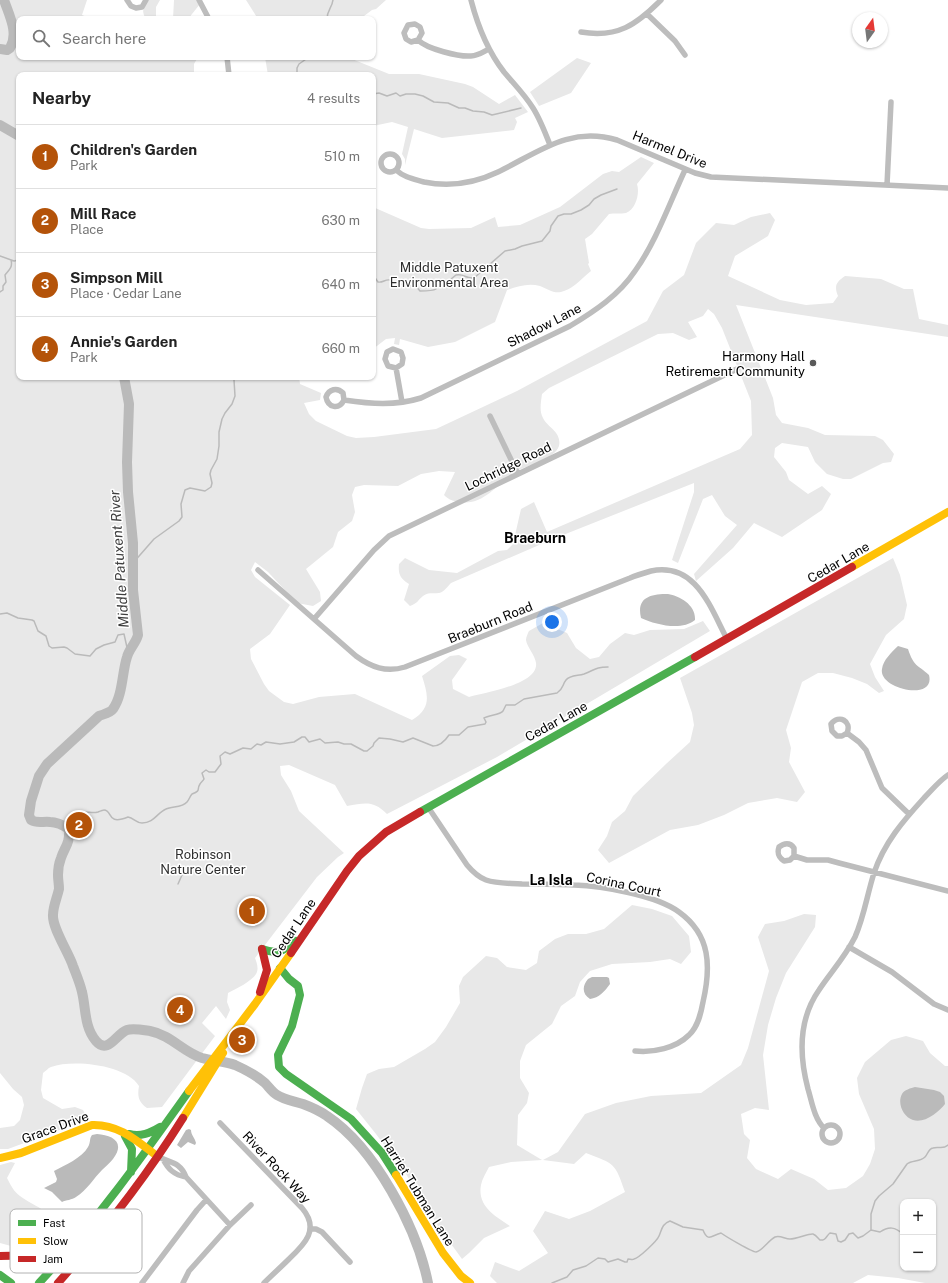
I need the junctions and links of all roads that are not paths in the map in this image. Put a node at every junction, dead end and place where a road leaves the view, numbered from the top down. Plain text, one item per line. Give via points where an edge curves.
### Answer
1 (127, 0) edge
2 (146, 0) edge
3 (199, 0) edge
4 (471, 0) edge
5 (661, 0) edge
6 (647, 14) junction
7 (207, 16) edge
8 (581, 32) dead end
9 (418, 40) dead end
10 (488, 49) junction
11 (685, 54) dead end
12 (226, 60) edge
13 (228, 72) edge
14 (891, 102) dead end
15 (550, 145) junction
16 (396, 170) dead end
17 (685, 170) junction
18 (887, 185) junction
19 (948, 188) edge
20 (396, 368) dead end
21 (737, 369) dead end
22 (344, 400) dead end
23 (402, 402) junction
24 (490, 416) dead end
25 (518, 474) junction
26 (948, 512) edge
27 (258, 570) dead end
28 (314, 619) junction
29 (727, 639) junction
30 (847, 732) dead end
31 (948, 775) edge
32 (428, 807) junction
33 (909, 814) junction
34 (794, 856) dead end
35 (875, 872) junction
36 (948, 891) edge
37 (301, 937) junction
38 (849, 948) junction
39 (280, 968) junction
40 (257, 1001) junction
41 (948, 1010) edge
42 (241, 1023) junction
43 (635, 1051) dead end
44 (220, 1123) dead end
45 (165, 1124) junction
46 (824, 1128) dead end
47 (122, 1132) junction
48 (155, 1154) junction
49 (0, 1158) edge
50 (131, 1173) junction
51 (206, 1200) junction
52 (252, 1205) dead end
53 (103, 1209) edge
54 (114, 1209) edge
55 (118, 1209) edge
56 (230, 1225) junction
57 (310, 1229) junction
58 (350, 1262) dead end
59 (47, 1273) edge
60 (60, 1273) edge
61 (67, 1273) edge
62 (0, 1275) edge
63 (11, 1283) edge
64 (38, 1283) edge
65 (51, 1283) edge
66 (58, 1283) edge
67 (142, 1283) edge
68 (183, 1283) edge
69 (264, 1283) edge
70 (470, 1283) edge

1 - 2 street via 136,8 142,7
3 - 7 street
4 - 10 street
5 - 6 street
6 - 8 street via 630,26 612,33
6 - 11 street
9 - 10 street via 429,47 465,56 478,55
10 - 15 street via 532,106
12 - 13 street
14 - 18 street
15 - 16 street, Harmel Drive via 498,172 463,183 429,183 409,178
15 - 17 street, Harmel Drive via 580,136 605,137
17 - 18 street, Harmel Drive via 718,177
17 - 23 street, Shadow Lane via 644,258 625,284 603,304 570,326 430,394
18 - 19 street, Harmel Drive
20 - 23 street
21 - 25 street, Lochridge Road
22 - 23 street, Shadow Lane via 379,404
24 - 25 street
25 - 28 street, Lochridge Road via 389,536
26 - 29 main road, Cedar Lane
27 - 28 street, Braeburn Road
28 - 29 street, Braeburn Road via 368,664 386,670 399,669 630,578 651,571 664,570 682,574 698,587
29 - 32 main road, Cedar Lane
30 - 33 street via 866,750 882,788
31 - 33 street
32 - 37 main road, Cedar Lane via 388,831 367,848 347,871
32 - 43 street, Corina Court via 467,865 486,880 588,886 632,894 670,906 692,924 707,956 708,971 708,981 696,1026 684,1040 649,1052
33 - 35 street via 888,843
34 - 35 street via 807,860 828,860
35 - 36 street
35 - 38 street via 862,917
37 - 39 main road, Cedar Lane
37 - 40 main road via 277,953 262,949 267,970
38 - 41 street via 892,972 934,1004
38 - 46 street via 812,1000 803,1030 803,1069 816,1118
39 - 40 main road, Cedar Lane
39 - 70 main road, Harriet Tubman Lane via 298,986 300,995 292,1026 278,1055 279,1067 351,1119 372,1140 443,1253 461,1276
40 - 42 main road, Cedar Lane
42 - 45 main road, Cedar Lane
42 - 48 main road, Cedar Lane via 209,1076
44 - 57 street, River Rock Way via 302,1208
45 - 47 main road via 144,1136
45 - 48 main road, Cedar Lane
47 - 48 main road, Grace Drive
47 - 49 main road, Grace Drive via 107,1125 92,1125 21,1153
47 - 50 main road via 132,1149
48 - 50 main road, Cedar Lane
48 - 51 street via 167,1168 178,1176 186,1177
48 - 54 main road
48 - 55 main road, Cedar Lane
50 - 53 main road, Cedar Lane
51 - 56 street
51 - 67 street
52 - 56 street
56 - 68 street via 189,1271
57 - 58 street via 322,1232
57 - 69 street via 301,1248
59 - 64 main road, Cedar Lane
60 - 65 main road
61 - 66 main road, Cedar Lane
62 - 63 main road

